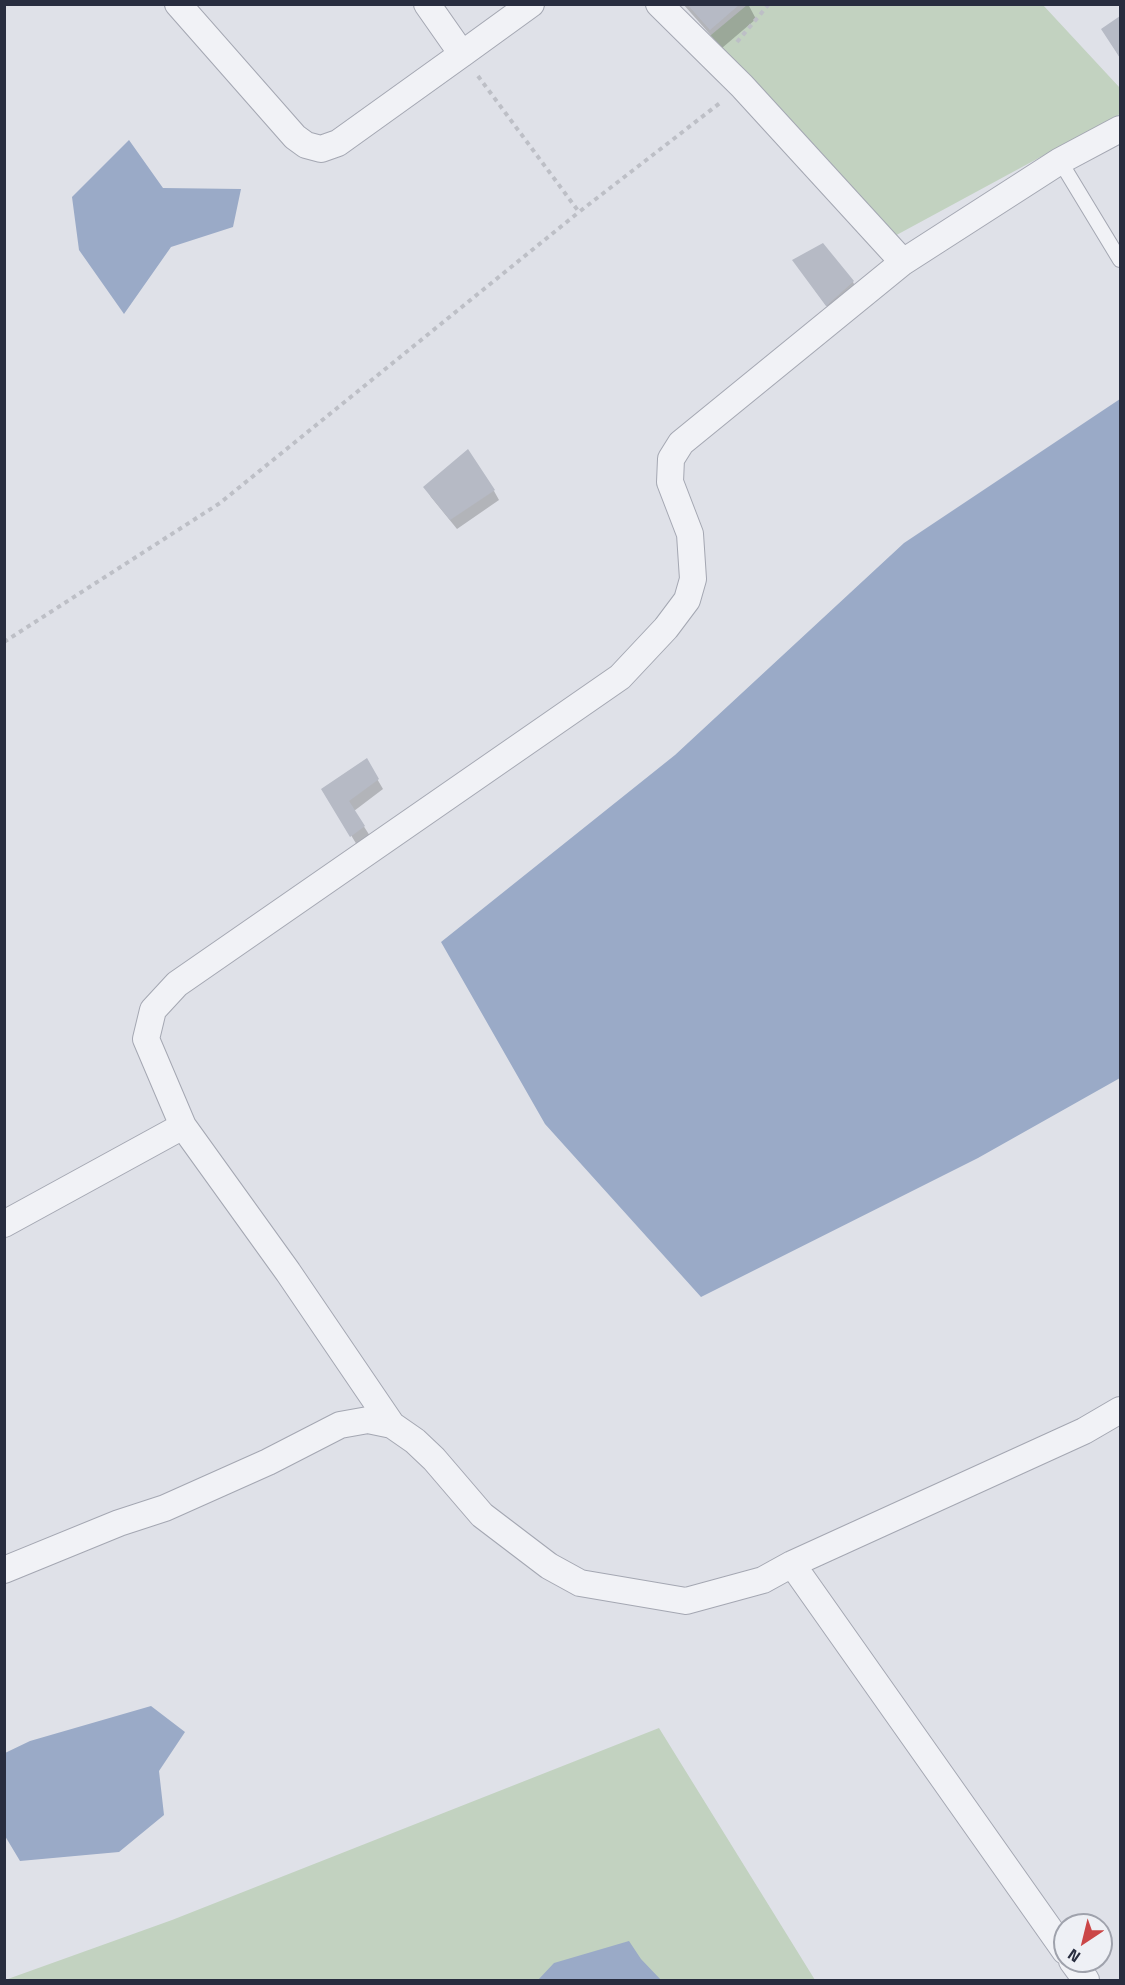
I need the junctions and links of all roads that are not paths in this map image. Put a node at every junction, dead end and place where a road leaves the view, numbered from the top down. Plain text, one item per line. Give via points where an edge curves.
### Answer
1 (178, 4) edge
2 (427, 4) edge
3 (531, 4) edge
4 (659, 4) edge
5 (462, 54) junction
6 (1120, 129) edge
7 (1060, 161) junction
8 (1120, 260) edge
9 (903, 262) junction
10 (183, 1126) junction
11 (4, 1224) edge
12 (1120, 1410) edge
13 (392, 1425) junction
14 (792, 1564) junction
15 (4, 1570) edge
16 (1053, 1934) edge

1 - 5 street via 295,137 321,149 338,143
2 - 5 street
3 - 5 street
4 - 9 street via 742,86
6 - 7 street
7 - 8 lane
7 - 9 street
9 - 10 street via 681,443 671,459 670,482 690,534 693,579 687,600 666,628 620,676 177,984 153,1010 146,1039
10 - 11 street
10 - 13 street
12 - 14 street via 1084,1431
13 - 14 street via 434,1459 482,1515 549,1566 580,1583 686,1601 763,1580
13 - 15 street via 368,1420 340,1425 165,1508
14 - 16 street

